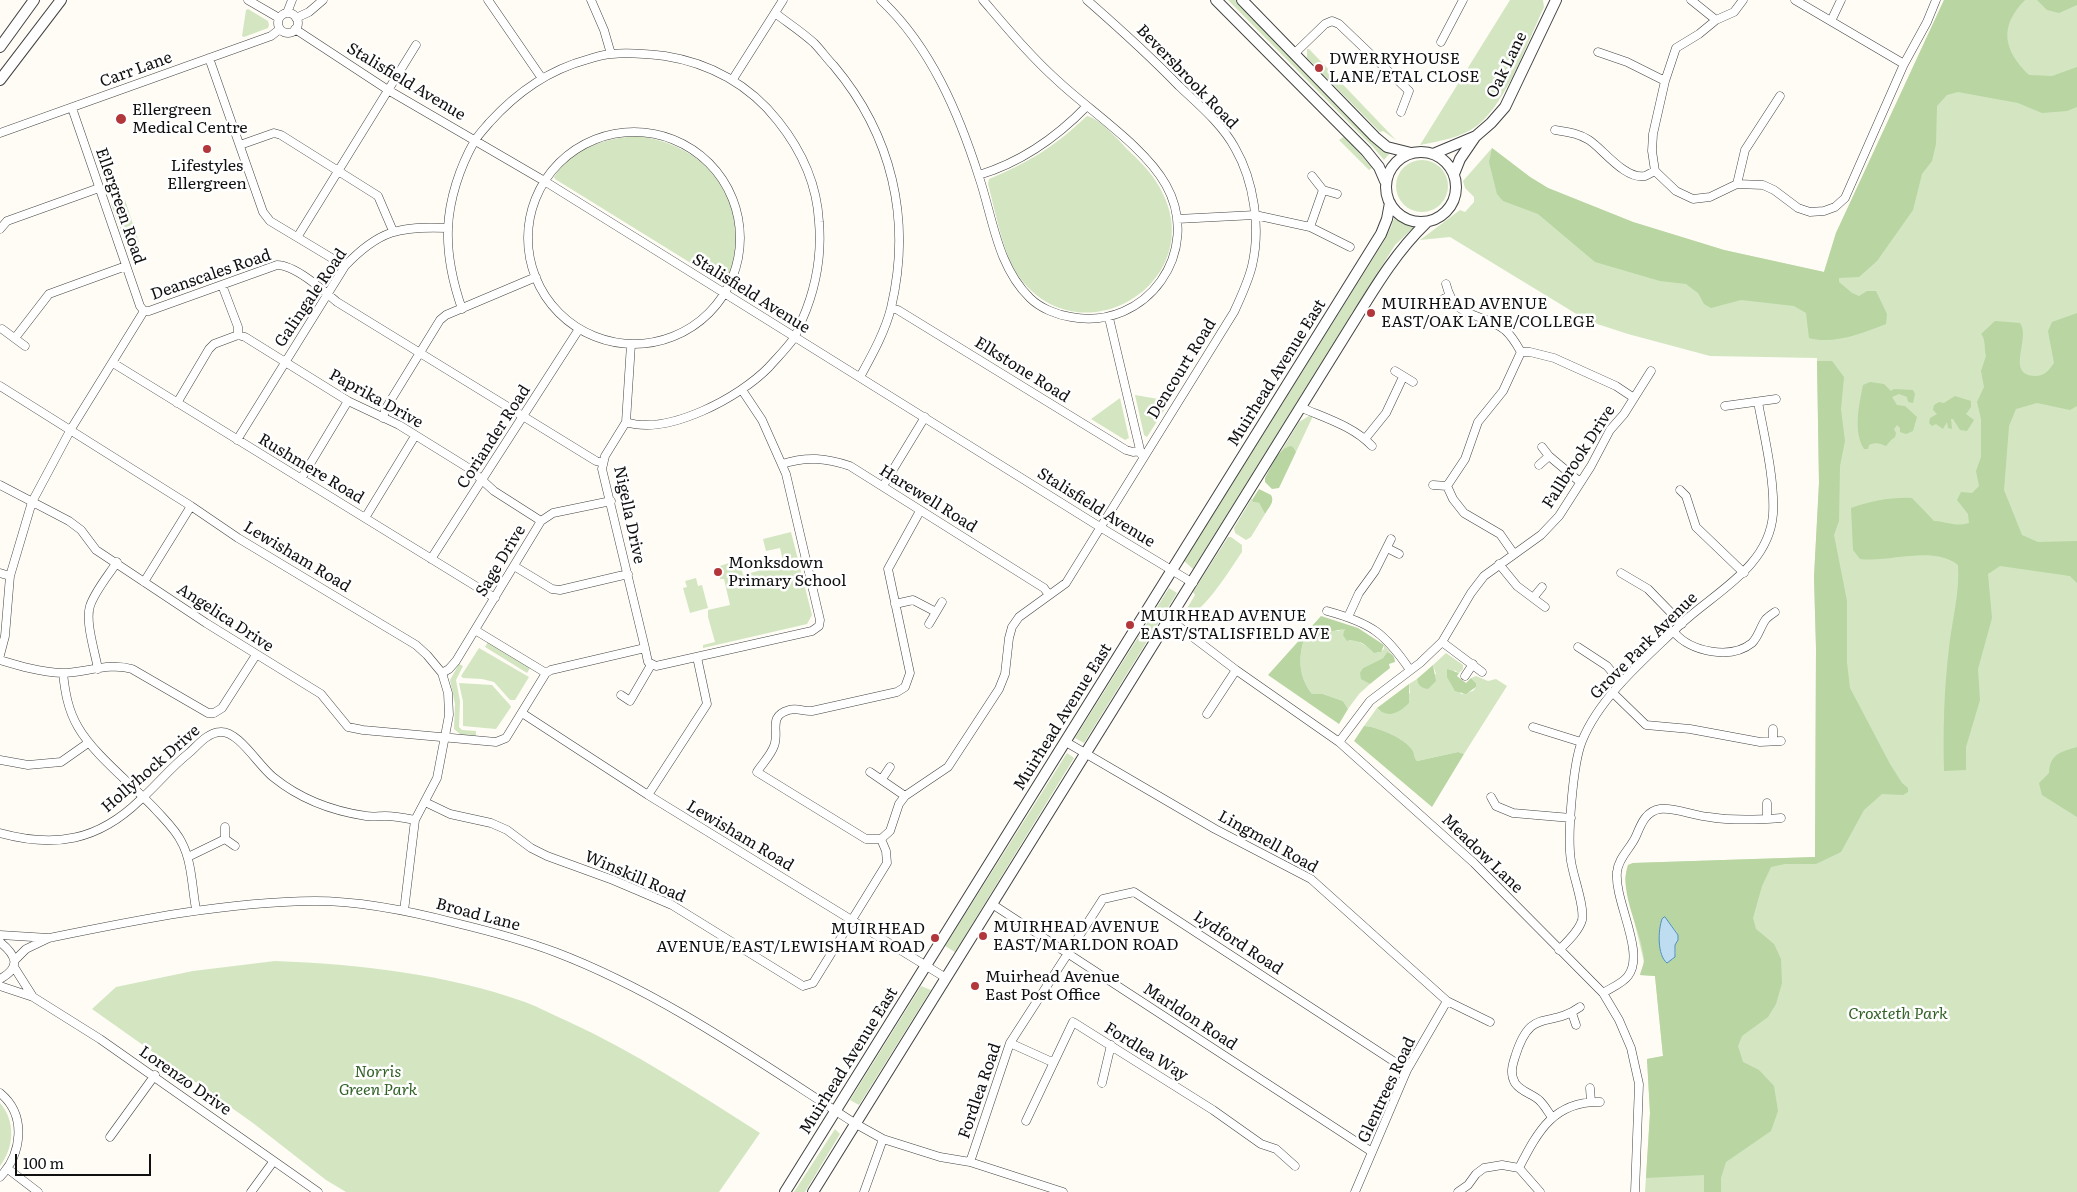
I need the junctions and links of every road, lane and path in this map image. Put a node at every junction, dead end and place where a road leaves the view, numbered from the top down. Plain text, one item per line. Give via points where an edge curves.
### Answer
1 (34, 0) edge
2 (61, 0) edge
3 (248, 0) edge
4 (292, 0) edge
5 (323, 0) edge
6 (488, 0) edge
7 (591, 0) edge
8 (783, 0) edge
9 (882, 0) edge
10 (983, 0) edge
11 (1087, 0) edge
12 (1216, 0) edge
13 (1242, 0) edge
14 (1463, 0) edge
15 (1556, 0) edge
16 (1691, 0) edge
17 (1743, 0) edge
18 (1795, 0) edge
19 (1841, 0) edge
20 (1936, 0) edge
21 (287, 13) junction
22 (775, 13) junction
23 (279, 18) junction
24 (296, 18) junction
25 (1716, 20) junction
26 (1830, 21) junction
27 (280, 29) junction
28 (295, 29) junction
29 (1440, 42) dead end
30 (416, 45) dead end
31 (0, 47) edge
32 (1598, 52) dead end
33 (1295, 53) junction
34 (611, 54) junction
35 (209, 58) junction
36 (1904, 64) junction
37 (541, 77) junction
38 (733, 79) junction
39 (0, 80) edge
40 (1665, 81) junction
41 (388, 90) junction
42 (1780, 96) dead end
43 (1087, 106) junction
44 (72, 108) junction
45 (1402, 112) dead end
46 (1555, 130) dead end
47 (0, 133) edge
48 (1476, 136) junction
49 (475, 140) junction
50 (240, 145) junction
51 (1411, 153) junction
52 (1434, 154) junction
53 (339, 170) junction
54 (1655, 170) junction
55 (1454, 174) junction
56 (979, 175) junction
57 (1312, 176) dead end
58 (1385, 181) junction
59 (546, 182) junction
60 (1737, 184) junction
61 (99, 188) junction
62 (1323, 190) junction
63 (1337, 194) dead end
64 (1390, 203) junction
65 (1254, 215) junction
66 (1177, 218) junction
67 (1426, 223) junction
68 (1310, 227) junction
69 (448, 228) junction
70 (0, 230) edge
71 (394, 231) junction
72 (298, 236) junction
73 (1350, 247) dead end
74 (126, 266) junction
75 (345, 266) junction
76 (536, 277) junction
77 (1446, 284) dead end
78 (222, 285) junction
79 (328, 294) junction
80 (725, 294) junction
81 (1449, 296) junction
82 (1434, 304) dead end
83 (891, 308) junction
84 (462, 309) junction
85 (144, 311) junction
86 (1109, 318) junction
87 (2, 329) dead end
88 (579, 329) junction
89 (238, 334) junction
90 (794, 337) junction
91 (14, 338) junction
92 (630, 344) junction
93 (24, 346) dead end
94 (1522, 352) junction
95 (420, 353) junction
96 (285, 362) junction
97 (112, 363) junction
98 (1395, 371) dead end
99 (1651, 372) dead end
100 (860, 377) junction
101 (1403, 377) junction
102 (1413, 382) dead end
103 (0, 386) edge
104 (742, 390) junction
105 (1634, 398) junction
106 (1776, 399) dead end
107 (348, 401) junction
108 (1758, 402) junction
109 (177, 404) junction
110 (1725, 406) dead end
111 (1300, 407) junction
112 (523, 416) junction
113 (925, 417) junction
114 (383, 418) junction
115 (626, 422) junction
116 (71, 429) junction
117 (415, 436) junction
118 (1365, 439) junction
119 (237, 440) junction
120 (1372, 446) dead end
121 (1542, 447) dead end
122 (1142, 454) junction
123 (1548, 456) junction
124 (603, 462) junction
125 (782, 464) junction
126 (1539, 465) dead end
127 (301, 479) junction
128 (482, 481) junction
129 (1580, 482) junction
130 (1433, 485) dead end
131 (0, 486) edge
132 (883, 486) junction
133 (1447, 486) junction
134 (1680, 490) dead end
135 (611, 501) junction
136 (32, 502) junction
137 (192, 506) junction
138 (920, 511) junction
139 (365, 518) junction
140 (541, 521) junction
141 (1100, 527) junction
142 (1391, 539) dead end
143 (1387, 548) junction
144 (1400, 554) dead end
145 (1514, 554) junction
146 (431, 559) junction
147 (117, 562) junction
148 (1499, 564) junction
149 (514, 566) junction
150 (1171, 570) junction
151 (1744, 572) junction
152 (0, 573) edge
153 (1621, 573) dead end
154 (628, 574) junction
155 (10, 576) junction
156 (144, 582) junction
157 (1193, 583) junction
158 (1542, 587) dead end
159 (1049, 595) junction
160 (495, 598) junction
161 (1533, 598) junction
162 (942, 602) dead end
163 (895, 604) junction
164 (1545, 607) dead end
165 (1327, 611) dead end
166 (936, 612) junction
167 (1775, 612) dead end
168 (1348, 617) junction
169 (1169, 619) junction
170 (928, 624) dead end
171 (1682, 624) junction
172 (474, 630) junction
173 (1674, 632) junction
174 (1442, 642) junction
175 (1578, 646) dead end
176 (645, 648) junction
177 (0, 655) edge
178 (256, 655) junction
179 (697, 656) junction
180 (0, 660) edge
181 (1474, 664) junction
182 (654, 665) junction
183 (98, 669) junction
184 (1236, 670) junction
185 (1410, 670) junction
186 (1482, 672) dead end
187 (63, 673) junction
188 (546, 673) junction
189 (442, 674) junction
190 (1465, 676) dead end
191 (1621, 683) junction
192 (1613, 693) junction
193 (621, 695) dead end
194 (522, 713) junction
195 (1207, 714) dead end
196 (1533, 727) dead end
197 (1773, 729) dead end
198 (446, 738) junction
199 (1066, 742) junction
200 (1340, 742) junction
201 (1581, 742) junction
202 (88, 743) junction
203 (1085, 753) junction
204 (0, 760) edge
205 (890, 766) dead end
206 (870, 772) dead end
207 (882, 779) junction
208 (144, 796) junction
209 (648, 796) junction
210 (905, 796) junction
211 (1491, 797) dead end
212 (425, 802) junction
213 (1766, 803) dead end
214 (1571, 818) junction
215 (1781, 818) dead end
216 (1767, 819) junction
217 (415, 820) junction
218 (225, 826) dead end
219 (0, 833) edge
220 (225, 839) junction
221 (881, 839) junction
222 (235, 846) dead end
223 (188, 857) junction
224 (992, 904) junction
225 (196, 909) junction
226 (404, 911) junction
227 (851, 919) junction
228 (0, 936) edge
229 (49, 938) junction
230 (0, 942) edge
231 (1559, 950) junction
232 (1066, 953) junction
233 (14, 964) junction
234 (927, 966) junction
235 (946, 978) junction
236 (0, 979) edge
237 (0, 986) edge
238 (1603, 993) junction
239 (33, 997) junction
240 (1447, 1001) junction
241 (1580, 1007) dead end
242 (1572, 1013) junction
243 (1490, 1022) dead end
244 (1576, 1025) dead end
245 (1010, 1043) junction
246 (1110, 1045) junction
247 (1052, 1062) junction
248 (1407, 1070) junction
249 (155, 1075) junction
250 (1102, 1082) dead end
251 (1590, 1088) dead end
252 (0, 1093) edge
253 (1591, 1102) junction
254 (1600, 1102) dead end
255 (836, 1111) junction
256 (1552, 1117) junction
257 (1026, 1121) dead end
258 (856, 1124) junction
259 (110, 1137) dead end
260 (883, 1139) junction
261 (1372, 1152) junction
262 (273, 1162) junction
263 (970, 1162) junction
264 (1295, 1166) dead end
265 (8, 1168) junction
266 (1519, 1168) junction
267 (0, 1177) edge
268 (1049, 1190) edge
269 (38, 1192) edge
270 (250, 1192) edge
271 (318, 1192) edge
272 (785, 1192) edge
273 (813, 1192) edge
274 (864, 1192) edge
275 (1063, 1192) edge
276 (1355, 1192) edge
277 (1458, 1192) edge
278 (1540, 1192) edge
279 (1635, 1192) edge

1 - 31 street
2 - 39 street
3 - 23 street
4 - 21 street
5 - 24 street
6 - 37 street
7 - 34 street
8 - 22 street
9 - 56 street via 906,28 934,70
10 - 43 street via 1057,80
11 - 65 street, Beversbrook Road via 1140,46 1219,125 1235,147 1248,174
12 - 58 street via 1366,150
13 - 33 street
14 - 29 street
15 - 48 street, Oak Lane via 1505,107
16 - 25 street
17 - 25 street via 1734,12
18 - 26 street
19 - 26 street
20 - 36 street
21 - 23 street
21 - 24 street
22 - 38 street
22 - 83 street via 821,51 864,107 877,132 896,191 899,227 899,258
23 - 27 street
24 - 28 street via 298,24
25 - 40 street via 1676,48
26 - 36 street
27 - 28 street via 289,33
27 - 35 street, Carr Lane via 271,36
28 - 41 street, Stalisfield Avenue
30 - 41 street
32 - 40 street
33 - 45 street via 1325,24 1332,21 1339,24 1409,91
33 - 51 street via 1375,137 1387,147
34 - 37 street via 573,63
34 - 38 street via 681,58
35 - 44 street, Carr Lane
35 - 50 street
36 - 60 street via 1845,198 1835,207 1810,212 1798,208 1774,190
37 - 49 street via 505,105
38 - 90 street via 764,103 785,130 803,159 818,208 819,269 810,301
40 - 54 street via 1653,134
41 - 49 street, Stalisfield Avenue
41 - 53 street
42 - 60 street via 1745,150
43 - 56 street via 1070,124 1035,150
43 - 66 street via 1160,176 1170,194
44 - 47 street, Carr Lane
44 - 61 street, Ellergreen Road
46 - 54 street via 1578,134 1591,141 1618,166 1634,174 1644,176
48 - 52 street, Oak Lane
48 - 55 street, Oak Lane
49 - 59 street, Stalisfield Avenue
49 - 69 street via 452,199
50 - 53 street via 274,133
50 - 72 street via 263,212 270,221
51 - 52 street
51 - 58 street via 1394,165
52 - 55 street
53 - 71 street via 378,196
53 - 72 street
54 - 60 street via 1676,191 1693,199 1710,197
55 - 67 street via 1457,186 1455,199 1447,212
56 - 86 street via 1003,257 1011,276 1031,300 1062,316
57 - 62 street
58 - 64 street
59 - 76 street via 538,193 530,222 529,249
59 - 80 street, Stalisfield Avenue
59 - 80 street via 568,155 610,135 648,133 688,147 722,178 736,211 740,248
61 - 70 street via 8,221
61 - 74 street, Ellergreen Road
62 - 63 street
62 - 68 street
64 - 67 street via 1406,219
64 - 150 street, Muirhead Avenue East via 1380,234
65 - 66 street
65 - 68 street
65 - 122 street, Dencourt Road via 1256,240 1245,290
66 - 86 street via 1175,251 1162,280 1144,300
67 - 111 street via 1390,264
68 - 73 street
69 - 71 street, Galingale Road
69 - 84 street via 450,266
71 - 75 street, Galingale Road via 361,249
72 - 75 street
74 - 85 street, Ellergreen Road
74 - 91 street via 49,294
75 - 79 street, Galingale Road
76 - 84 street
76 - 88 street via 550,302
77 - 81 street
78 - 79 street, Deanscales Road via 285,265
78 - 85 street, Deanscales Road
78 - 89 street
79 - 95 street
79 - 96 street, Galingale Road
80 - 90 street, Stalisfield Avenue
80 - 92 street via 709,314 683,332 666,339
81 - 82 street
81 - 94 street via 1462,311 1505,330
83 - 100 street via 879,342
83 - 122 street, Elkstone Road via 1126,450
84 - 95 street via 440,320
85 - 97 street, Deanscales Road
86 - 122 street
87 - 91 street
88 - 92 street via 602,339
88 - 112 street, Coriander Road
89 - 96 street, Paprika Drive
89 - 109 street via 208,348
90 - 100 street, Stalisfield Avenue
90 - 104 street via 762,374
91 - 93 street
92 - 115 street, Nigella Drive
94 - 105 street, Fallbrook Drive via 1568,363
94 - 133 street via 1503,390 1478,422 1465,459
95 - 112 street
95 - 114 street
96 - 107 street, Paprika Drive
96 - 119 street, Galingale Road
97 - 109 street, Rushmere Road
97 - 116 street, Deanscales Road
98 - 101 street
99 - 105 street, Fallbrook Drive
100 - 113 street, Stalisfield Avenue
101 - 102 street
101 - 118 street via 1386,413
103 - 116 street, Lewisham Road
104 - 115 street via 711,408 681,418 651,424
104 - 125 street via 762,420
105 - 129 street, Fallbrook Drive via 1610,430
106 - 108 street
107 - 114 street, Paprika Drive
107 - 127 street
108 - 110 street
108 - 151 street, Grove Park Avenue via 1773,514 1766,540
109 - 119 street, Rushmere Road
111 - 118 street via 1345,426
111 - 157 street
112 - 124 street via 596,461
112 - 128 street, Coriander Road
113 - 132 street
113 - 141 street, Stalisfield Avenue
114 - 117 street, Paprika Drive
115 - 124 street, Nigella Drive
116 - 136 street, Deanscales Road
116 - 137 street, Lewisham Road
117 - 128 street, Paprika Drive via 470,469
117 - 139 street
118 - 120 street
119 - 127 street, Rushmere Road
121 - 123 street
122 - 141 street, Dencourt Road
123 - 126 street
123 - 129 street
124 - 135 street, Nigella Drive
125 - 132 street, Harewell Road via 811,458 830,459 850,466
125 - 179 street via 791,492 819,626 812,631
127 - 139 street, Rushmere Road
128 - 140 street, Paprika Drive
128 - 146 street, Coriander Road
129 - 145 street, Fallbrook Drive via 1549,527
130 - 133 street
131 - 136 street, Angelica Drive
132 - 138 street, Harewell Road
133 - 145 street via 1464,513 1500,534
134 - 151 street via 1686,496 1696,527
135 - 140 street, Sage Drive via 553,513
135 - 154 street, Nigella Drive
136 - 147 street, Angelica Drive via 69,521 81,530 96,550
136 - 155 street, Deanscales Road
137 - 156 street
137 - 189 street, Lewisham Road via 238,538 416,645
138 - 159 street, Harewell Road via 1036,582
138 - 163 street via 888,569
139 - 146 street, Rushmere Road
140 - 149 street, Sage Drive
141 - 150 street, Stalisfield Avenue
141 - 159 street, Dencourt Road via 1066,583
142 - 143 street
143 - 144 street
143 - 168 street
145 - 148 street, Fallbrook Drive
146 - 160 street, Rushmere Road
147 - 156 street, Angelica Drive
147 - 183 street via 96,594 88,616
148 - 161 street via 1517,586
148 - 174 street, Fallbrook Drive via 1478,582
149 - 154 street via 552,589 560,590
149 - 160 street, Sage Drive
150 - 157 street, Stalisfield Avenue
150 - 199 street, Muirhead Avenue East
151 - 171 street, Grove Park Avenue
152 - 155 street
153 - 171 street via 1648,589
154 - 176 street, Nigella Drive
155 - 177 street, Deanscales Road via 5,636
156 - 178 street, Angelica Drive
157 - 169 street
158 - 161 street
159 - 210 street, Dencourt Road via 1019,617 1012,627 1005,674 948,767
160 - 172 street, Sage Drive
161 - 164 street
162 - 166 street
163 - 166 street via 913,600
163 - 221 street via 910,673 905,687 897,692 812,711 794,709 781,714 774,725 774,746 757,772 866,840
165 - 168 street
166 - 170 street
167 - 173 street via 1766,620 1756,639 1737,651 1691,647
168 - 185 street via 1387,639
169 - 184 street, Meadow Lane
169 - 203 street
171 - 173 street, Grove Park Avenue
172 - 188 street
172 - 189 street, Sage Drive via 449,670
173 - 191 street, Grove Park Avenue
174 - 181 street
174 - 185 street, Fallbrook Drive
175 - 191 street via 1607,666
176 - 182 street, Nigella Drive via 648,662
176 - 188 street
178 - 183 street via 222,708 214,713 208,713 132,669 122,666
178 - 198 street, Angelica Drive via 321,694 348,727
179 - 182 street
179 - 209 street via 706,704
180 - 187 street via 30,670
181 - 186 street
181 - 190 street
182 - 193 street via 630,701
183 - 187 street
184 - 195 street
184 - 200 street, Meadow Lane
185 - 200 street, Fallbrook Drive via 1370,701
187 - 202 street via 68,704
188 - 194 street
189 - 198 street, Lewisham Road via 449,702
191 - 192 street, Grove Park Avenue
192 - 197 street via 1646,725 1690,729 1760,742 1777,741
192 - 201 street, Grove Park Avenue via 1596,713
194 - 198 street via 501,742
194 - 209 street, Lewisham Road
196 - 201 street
198 - 212 street, Lewisham Road via 438,778
199 - 203 street, Lingmell Road
199 - 234 street, Muirhead Avenue East
200 - 231 street, Meadow Lane via 1474,863
201 - 214 street, Grove Park Avenue via 1574,776
202 - 204 street via 61,762 28,765
202 - 208 street
203 - 224 street
203 - 240 street, Lingmell Road via 1215,829 1311,879
205 - 207 street
206 - 207 street
207 - 210 street
208 - 217 street, Hollyhock Drive via 212,733 226,732 236,737 272,777 298,795 326,808 368,817
208 - 219 street, Hollyhock Drive via 114,822 92,833 44,842
208 - 223 street via 174,830
209 - 227 street, Lewisham Road
210 - 221 street via 890,830
211 - 214 street via 1496,806 1513,813
212 - 217 street, Lewisham Road
212 - 227 street, Winskill Road via 450,814 491,823 547,856 672,905 803,986 813,983
213 - 216 street
214 - 231 street, Grove Park Avenue via 1571,860 1582,920
215 - 216 street
216 - 238 street via 1725,819 1661,808 1644,819 1617,872 1618,892 1632,946 1632,968 1624,980
217 - 226 street
218 - 220 street
220 - 222 street
220 - 223 street
221 - 227 street, Winskill Road via 887,863
223 - 225 street
224 - 232 street, Marldon Road
224 - 235 street
225 - 226 street, Broad Lane via 317,901
225 - 229 street, Broad Lane
226 - 255 street, Broad Lane via 499,934 608,974 675,1010
227 - 234 street, Lewisham Road
228 - 229 street
229 - 233 street via 26,949
230 - 233 street via 11,952
231 - 238 street, Meadow Lane
232 - 245 street, Fordlea Road
232 - 248 street, Lydford Road via 1103,899 1134,892
232 - 261 street, Marldon Road
233 - 236 street via 8,975
233 - 239 street via 20,980
234 - 235 street, Lewisham Road
234 - 255 street, Muirhead Avenue East
235 - 258 street
237 - 239 street
238 - 279 street, Meadow Lane via 1631,1048 1638,1084
239 - 249 street, Lorenzo Drive
240 - 243 street, Lingmell Road
240 - 248 street, Glentrees Road
241 - 242 street
242 - 244 street
242 - 256 street via 1543,1019 1530,1028 1521,1039 1513,1064 1516,1085 1540,1101
245 - 247 street
245 - 263 street, Fordlea Road
246 - 247 street, Fordlea Way via 1074,1022
246 - 250 street
246 - 264 street, Fordlea Way via 1261,1144 1276,1149
247 - 257 street, Fordlea Way
248 - 261 street, Glentrees Road
249 - 259 street
249 - 262 street, Lorenzo Drive
251 - 253 street
252 - 265 street via 12,1108 18,1123 17,1147
253 - 254 street
253 - 256 street via 1572,1106
255 - 258 street, Broad Lane
255 - 272 street, Muirhead Avenue East
256 - 266 street
258 - 260 street, Broad Lane
258 - 273 street
260 - 263 street, Broad Lane via 940,1157
260 - 274 street
261 - 276 street, Glentrees Road
262 - 270 street
262 - 271 street, Lorenzo Drive
263 - 268 street, Broad Lane
265 - 267 street
265 - 269 street
266 - 277 street via 1502,1165 1484,1168
266 - 278 street
268 - 275 street, Broad Lane

